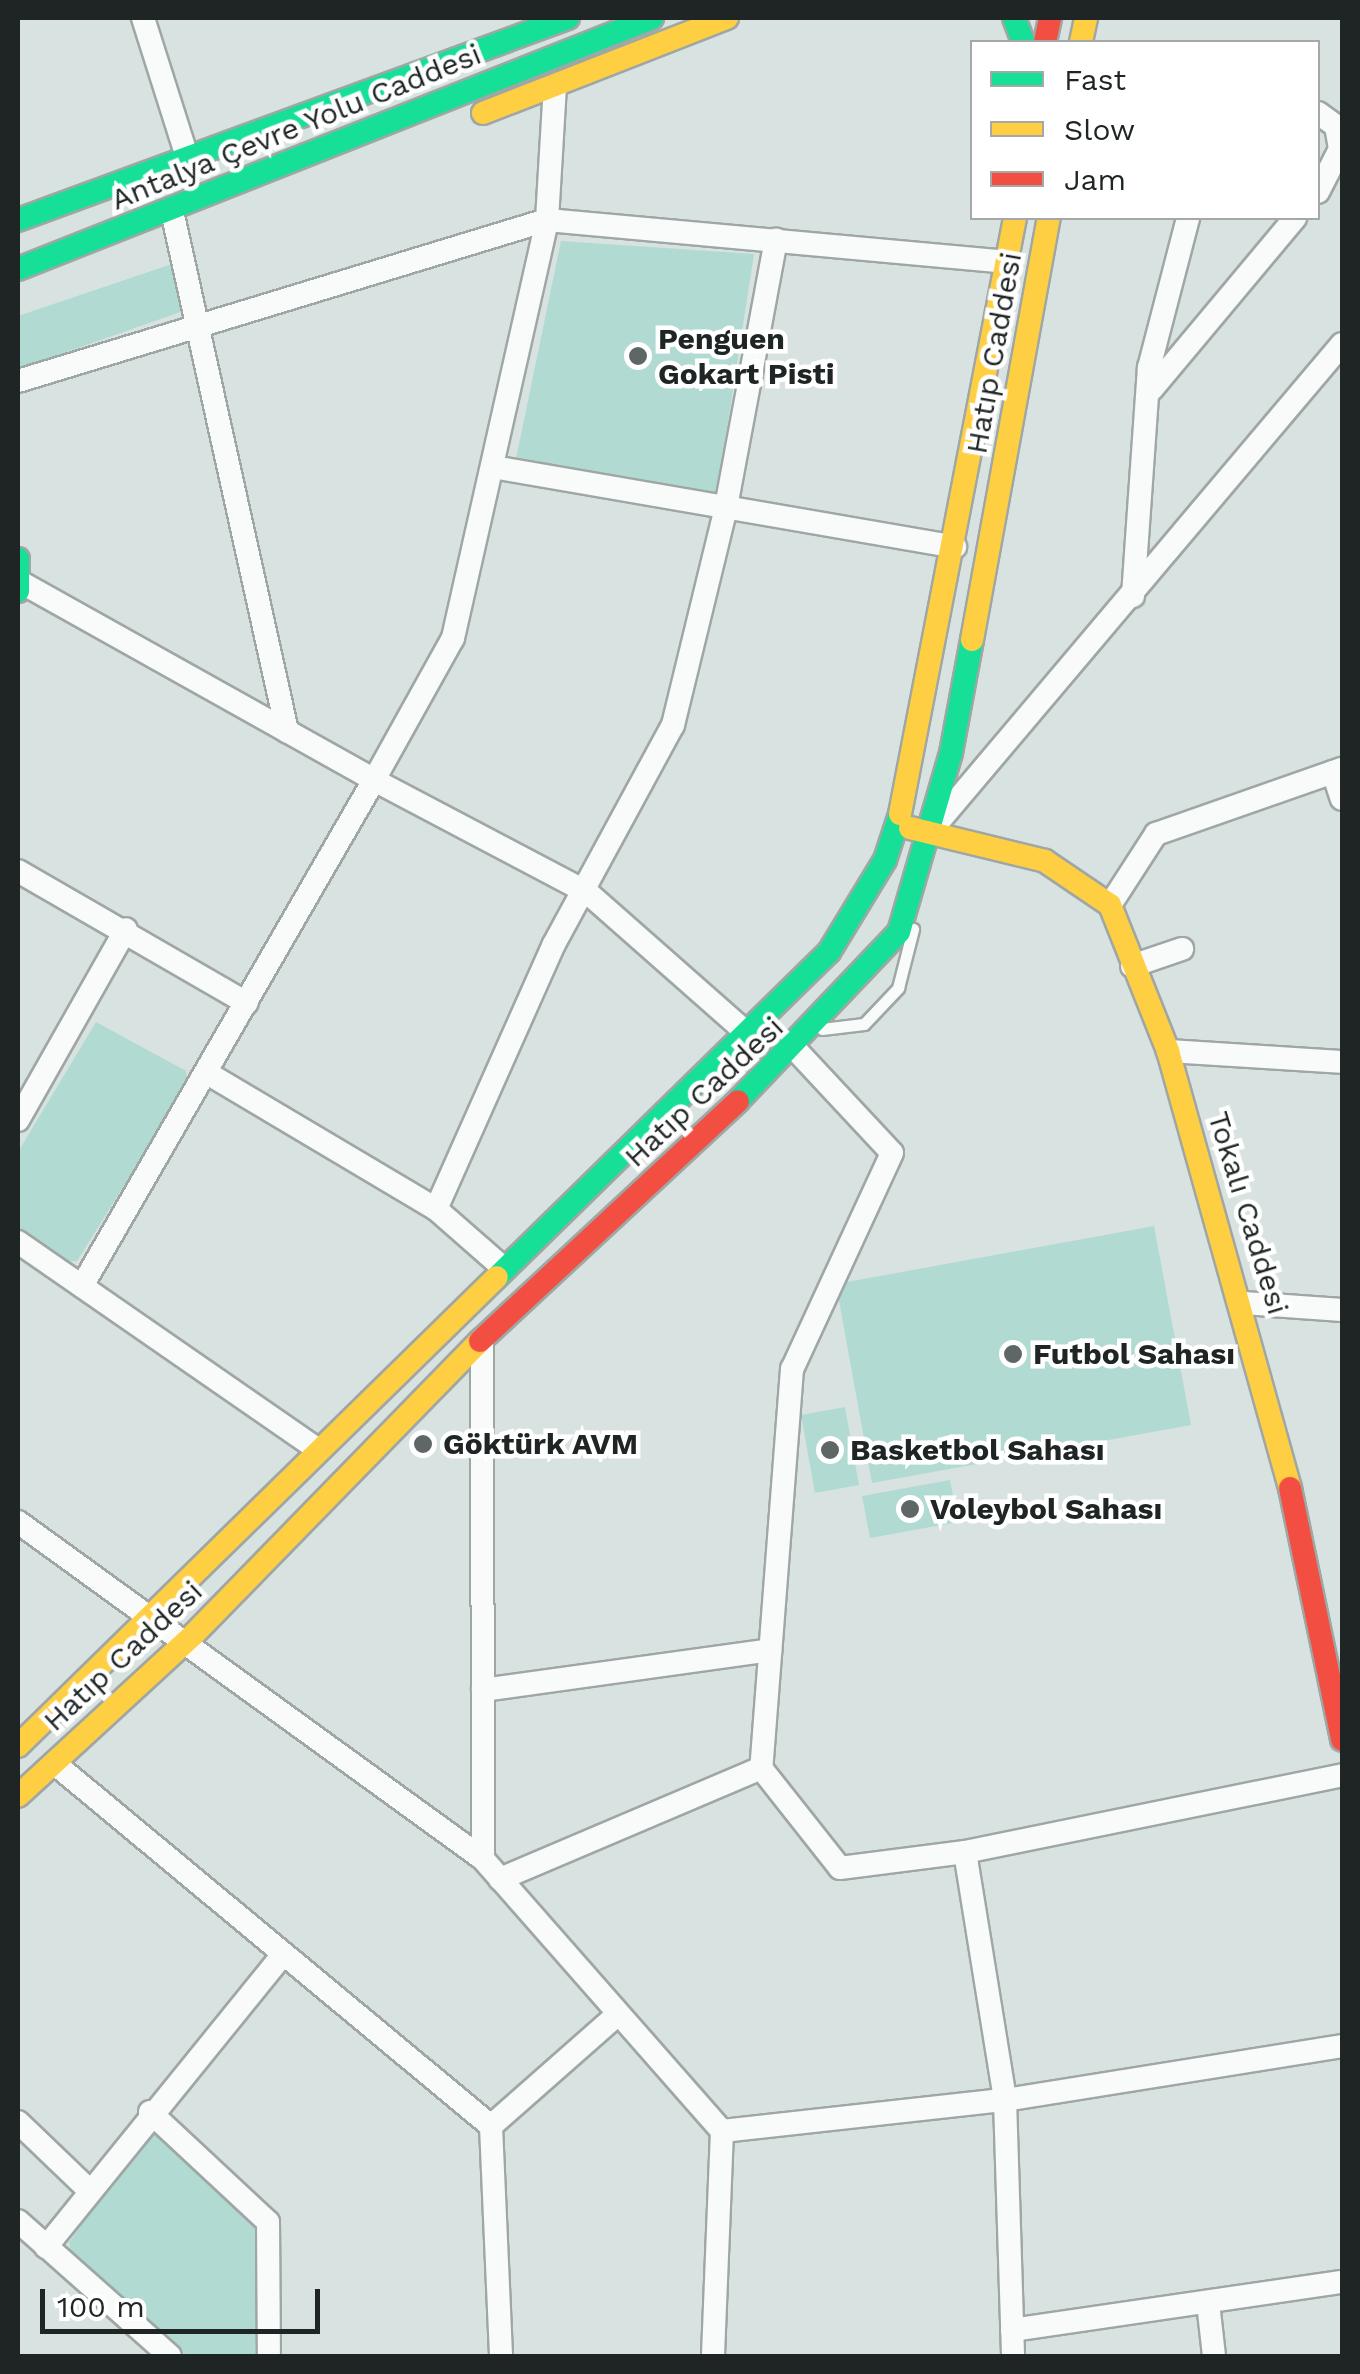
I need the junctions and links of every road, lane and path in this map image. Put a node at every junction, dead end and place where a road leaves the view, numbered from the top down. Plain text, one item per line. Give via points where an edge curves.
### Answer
1 (143, 18) edge
2 (501, 18) edge
3 (568, 18) edge
4 (652, 18) edge
5 (727, 18) edge
6 (555, 86) junction
7 (1320, 114) edge
8 (196, 153) junction
9 (1320, 188) edge
10 (212, 197) junction
11 (172, 212) junction
12 (18, 220) edge
13 (548, 220) junction
14 (1015, 220) edge
15 (1049, 220) edge
16 (1187, 220) edge
17 (1293, 220) edge
18 (776, 240) junction
19 (1008, 262) junction
20 (18, 269) edge
21 (198, 326) junction
22 (1342, 344) edge
23 (18, 380) edge
24 (1152, 389) junction
25 (492, 466) junction
26 (726, 507) junction
27 (954, 547) junction
28 (19, 578) edge
29 (1133, 596) junction
30 (287, 731) junction
31 (1338, 770) edge
32 (374, 780) junction
33 (1342, 799) edge
34 (898, 824) junction
35 (929, 834) junction
36 (18, 871) edge
37 (588, 893) junction
38 (1110, 906) junction
39 (126, 929) junction
40 (1182, 950) dead end
41 (1132, 966) junction
42 (247, 1003) junction
43 (813, 1030) junction
44 (747, 1033) junction
45 (795, 1048) junction
46 (1168, 1051) junction
47 (1342, 1062) edge
48 (207, 1074) junction
49 (18, 1120) edge
50 (436, 1209) junction
51 (18, 1242) edge
52 (501, 1266) junction
53 (82, 1286) junction
54 (1244, 1303) junction
55 (1342, 1310) edge
56 (482, 1338) junction
57 (318, 1450) junction
58 (18, 1522) edge
59 (150, 1623) junction
60 (185, 1642) junction
61 (770, 1650) junction
62 (483, 1690) junction
63 (21, 1738) edge
64 (1342, 1740) edge
65 (54, 1762) junction
66 (760, 1768) junction
67 (1342, 1775) edge
68 (18, 1796) edge
69 (965, 1852) junction
70 (483, 1860) junction
71 (500, 1879) junction
72 (281, 1957) junction
73 (618, 2014) junction
74 (1342, 2046) edge
75 (1005, 2100) junction
76 (150, 2112) junction
77 (18, 2122) edge
78 (491, 2126) junction
79 (722, 2132) junction
80 (90, 2191) junction
81 (18, 2222) edge
82 (46, 2247) junction
83 (1342, 2282) edge
84 (1208, 2304) junction
85 (1012, 2330) junction
86 (170, 2356) edge
87 (269, 2356) edge
88 (501, 2356) edge
89 (713, 2356) edge
90 (1013, 2356) edge
91 (1214, 2356) edge

1 - 8 street
2 - 8 main road via 368,69
3 - 8 main road, Antalya Çevre Yolu Caddesi
4 - 10 main road, Antalya Çevre Yolu Caddesi
5 - 6 main road
6 - 10 main road
6 - 13 street
7 - 9 street via 1336,126 1340,149
8 - 12 main road, Antalya Çevre Yolu Caddesi
10 - 11 main road, Antalya Çevre Yolu Caddesi
11 - 20 main road, Antalya Çevre Yolu Caddesi
11 - 21 street
13 - 18 street
13 - 21 street
13 - 25 street
14 - 19 main road, Hatıp Caddesi
15 - 35 main road, Hatıp Caddesi
16 - 24 street via 1159,319
17 - 24 street
18 - 19 street
18 - 26 street
19 - 27 main road, Hatıp Caddesi
21 - 23 street
21 - 30 street
22 - 29 street
24 - 29 street
25 - 26 street
25 - 32 street via 453,638
26 - 27 street
26 - 37 street via 673,724
27 - 34 main road, Hatıp Caddesi
28 - 30 street
29 - 35 street
30 - 32 street
31 - 33 street
31 - 38 street via 1156,834
32 - 37 street
32 - 42 street
34 - 35 main road
34 - 44 main road, Hatıp Caddesi via 829,952
35 - 38 main road via 1045,861
35 - 43 main road, Hatıp Caddesi via 899,932
35 - 43 lane via 898,988 864,1024
36 - 39 street
37 - 44 street
37 - 50 street via 554,944
38 - 41 main road, Tokalı Caddesi
39 - 42 street
39 - 49 street
40 - 41 street
41 - 46 main road, Tokalı Caddesi
42 - 48 street
43 - 45 main road, Hatıp Caddesi
44 - 52 main road, Hatıp Caddesi
45 - 56 main road, Hatıp Caddesi
45 - 61 street via 892,1153 792,1368
46 - 47 street
46 - 54 main road, Tokalı Caddesi
48 - 50 street
48 - 53 street
50 - 52 street
51 - 53 street
52 - 57 main road, Hatıp Caddesi
53 - 57 street
54 - 55 street
54 - 64 main road, Tokalı Caddesi
56 - 60 main road, Hatıp Caddesi
56 - 62 street
57 - 59 main road, Hatıp Caddesi
58 - 59 street
59 - 60 street
59 - 63 main road, Hatıp Caddesi
60 - 65 main road, Hatıp Caddesi
60 - 70 street
61 - 62 street
61 - 66 street
62 - 70 street
65 - 68 main road, Hatıp Caddesi
65 - 72 street
66 - 69 street via 840,1868
66 - 71 street
67 - 69 street
69 - 75 street
70 - 71 street
71 - 73 street
72 - 76 street
72 - 78 street
73 - 78 street
73 - 79 street
74 - 75 street
75 - 79 street
75 - 85 street
76 - 80 street
76 - 87 street via 268,2222
77 - 80 street
78 - 88 street
79 - 89 street
80 - 82 street
81 - 82 street
82 - 86 street
83 - 84 street
84 - 85 street
84 - 91 street
85 - 90 street

